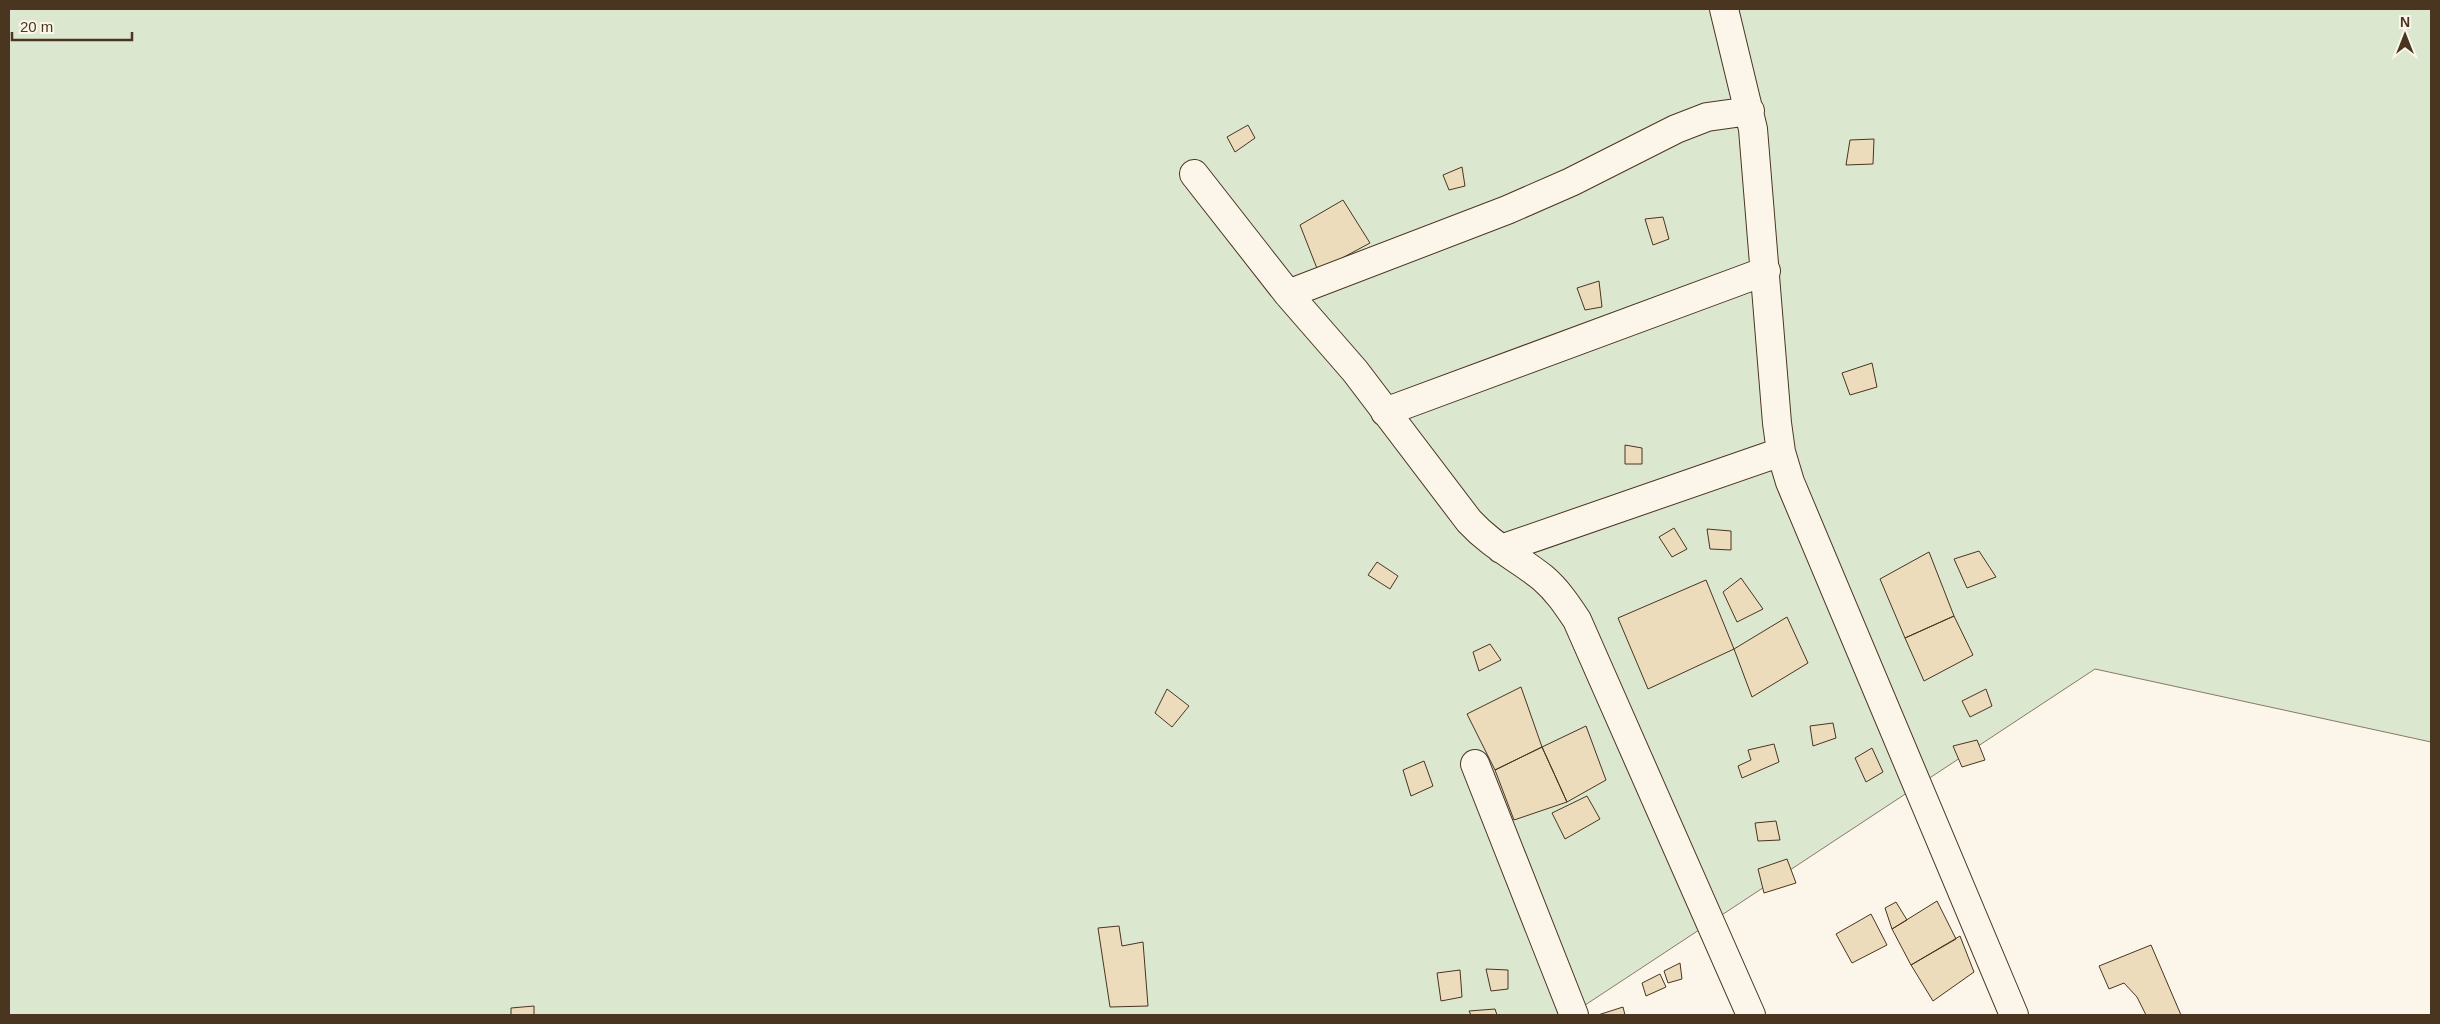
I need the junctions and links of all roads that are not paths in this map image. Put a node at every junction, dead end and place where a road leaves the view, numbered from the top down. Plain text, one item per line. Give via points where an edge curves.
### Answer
1 (1724, 9) edge
2 (1750, 111) junction
3 (1194, 174) dead end
4 (1766, 271) junction
5 (1288, 294) junction
6 (1385, 412) junction
7 (1782, 452) junction
8 (1501, 549) junction
9 (1474, 764) dead end
10 (2006, 1013) edge
11 (1574, 1015) edge
12 (1751, 1015) edge

1 - 2 street
2 - 4 street
2 - 5 street via 1707,117 1676,128 1571,182 1507,210
3 - 5 street
4 - 6 street
4 - 7 street
5 - 6 street via 1355,371
6 - 8 street via 1469,521 1486,540
7 - 8 street
7 - 10 street via 1794,491
8 - 12 street via 1560,594 1577,620
9 - 11 street

